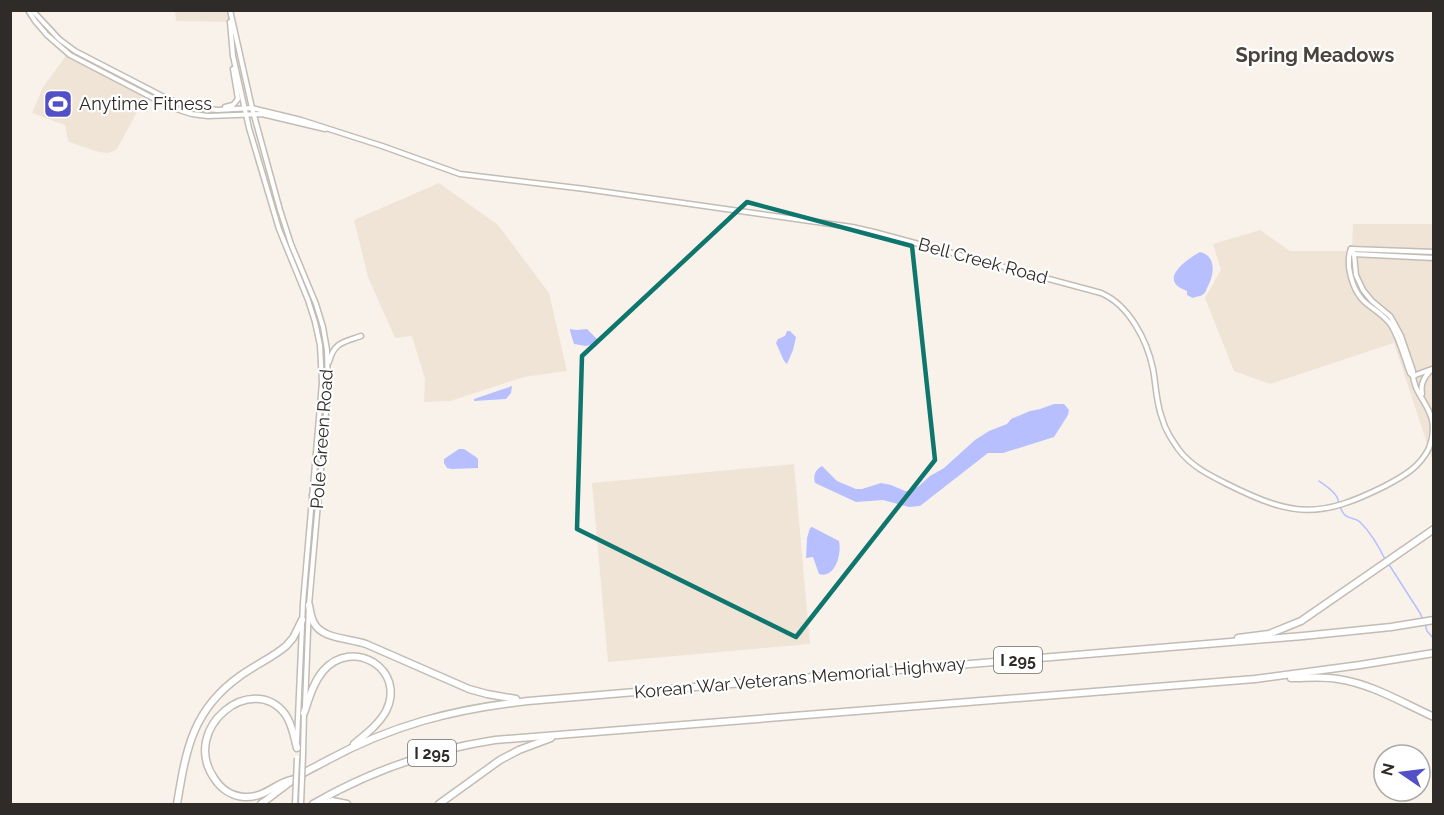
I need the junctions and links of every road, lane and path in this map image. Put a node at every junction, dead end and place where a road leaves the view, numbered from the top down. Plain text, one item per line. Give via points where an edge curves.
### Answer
1 (31, 10) edge
2 (231, 13) edge
3 (233, 56) junction
4 (244, 108) junction
5 (217, 110) junction
6 (253, 111) junction
7 (246, 115) junction
8 (1434, 252) edge
9 (1351, 253) junction
10 (1364, 255) junction
11 (1434, 258) edge
12 (1358, 280) junction
13 (362, 336) dead end
14 (1433, 369) edge
15 (328, 372) junction
16 (1413, 375) junction
17 (1424, 400) junction
18 (321, 466) junction
19 (312, 495) junction
20 (318, 504) junction
21 (1434, 529) edge
22 (309, 605) junction
23 (302, 620) junction
24 (1434, 620) edge
25 (1205, 645) junction
26 (1432, 653) edge
27 (1255, 679) junction
28 (525, 701) junction
29 (304, 713) junction
30 (1434, 717) edge
31 (560, 735) junction
32 (297, 748) junction
33 (348, 749) junction
34 (295, 779) junction
35 (177, 804) edge
36 (261, 804) edge
37 (295, 804) edge
38 (301, 804) edge
39 (313, 804) edge
40 (322, 804) edge
41 (347, 804) edge
42 (438, 804) edge

1 - 5 street, Bell Creek Road via 59,39 82,55 173,102
1 - 7 street, Bell Creek Road via 47,35 70,55 161,103 203,116
2 - 3 street, Pole Green Road
2 - 6 street, Pole Green Road
3 - 4 street, Pole Green Road
3 - 5 street via 238,99
4 - 5 street, Bell Creek Road
4 - 6 street, Bell Creek Road
4 - 7 street, Pole Green Road
6 - 7 street, Bell Creek Road
6 - 15 street, Pole Green Road via 286,229 318,310
6 - 17 street, Bell Creek Road via 301,120 457,173 874,232 1101,293 1122,307 1136,327 1152,366 1162,420 1175,444 1191,463 1268,503 1297,510 1329,508 1354,501 1401,478 1422,459 1430,443 1433,427
7 - 19 street, Pole Green Road via 275,216 318,335 322,383
8 - 9 street
9 - 10 street
9 - 12 street, Bell Creek Road
9 - 16 street, Bell Creek Road via 1350,271 1355,288 1392,327
10 - 11 street
10 - 12 street via 1357,262
12 - 16 street, Bell Creek Road via 1367,296 1394,321
13 - 15 street via 335,348
14 - 16 street
14 - 17 street via 1422,384
15 - 18 street, Pole Green Road
16 - 17 street, Bell Creek Road
18 - 19 street
18 - 20 street, Pole Green Road
19 - 20 street
19 - 23 street, Pole Green Road
20 - 22 street, Pole Green Road
21 - 25 highway via 1312,615 1269,634
22 - 28 highway via 315,626 326,635 366,644 474,691
22 - 29 street, Pole Green Road
23 - 32 street, Pole Green Road
23 - 35 highway via 286,646 230,683 204,712 186,751
24 - 25 highway, Korean War Veterans Memorial Highway / I 295
25 - 28 highway, Korean War Veterans Memorial Highway / I 295
26 - 27 highway, Korean War Veterans Memorial Highway / I 295
27 - 30 highway via 1344,680
27 - 31 highway, Korean War Veterans Memorial Highway / I 295
28 - 33 highway, Korean War Veterans Memorial Highway / I 295 via 443,714
29 - 33 highway via 317,681 333,663 360,657 378,666 390,687 387,708 377,724
29 - 38 street, Pole Green Road, bridge
31 - 39 highway, Korean War Veterans Memorial Highway / I 295 via 495,740 439,751 371,775
31 - 42 highway via 509,755
32 - 34 highway via 285,713 258,700 239,702 224,711 211,726 205,747 212,776 233,794 258,795
32 - 37 street, Pole Green Road, bridge
33 - 34 highway, Korean War Veterans Memorial Highway / I 295
34 - 36 highway, Korean War Veterans Memorial Highway / I 295
40 - 41 highway

